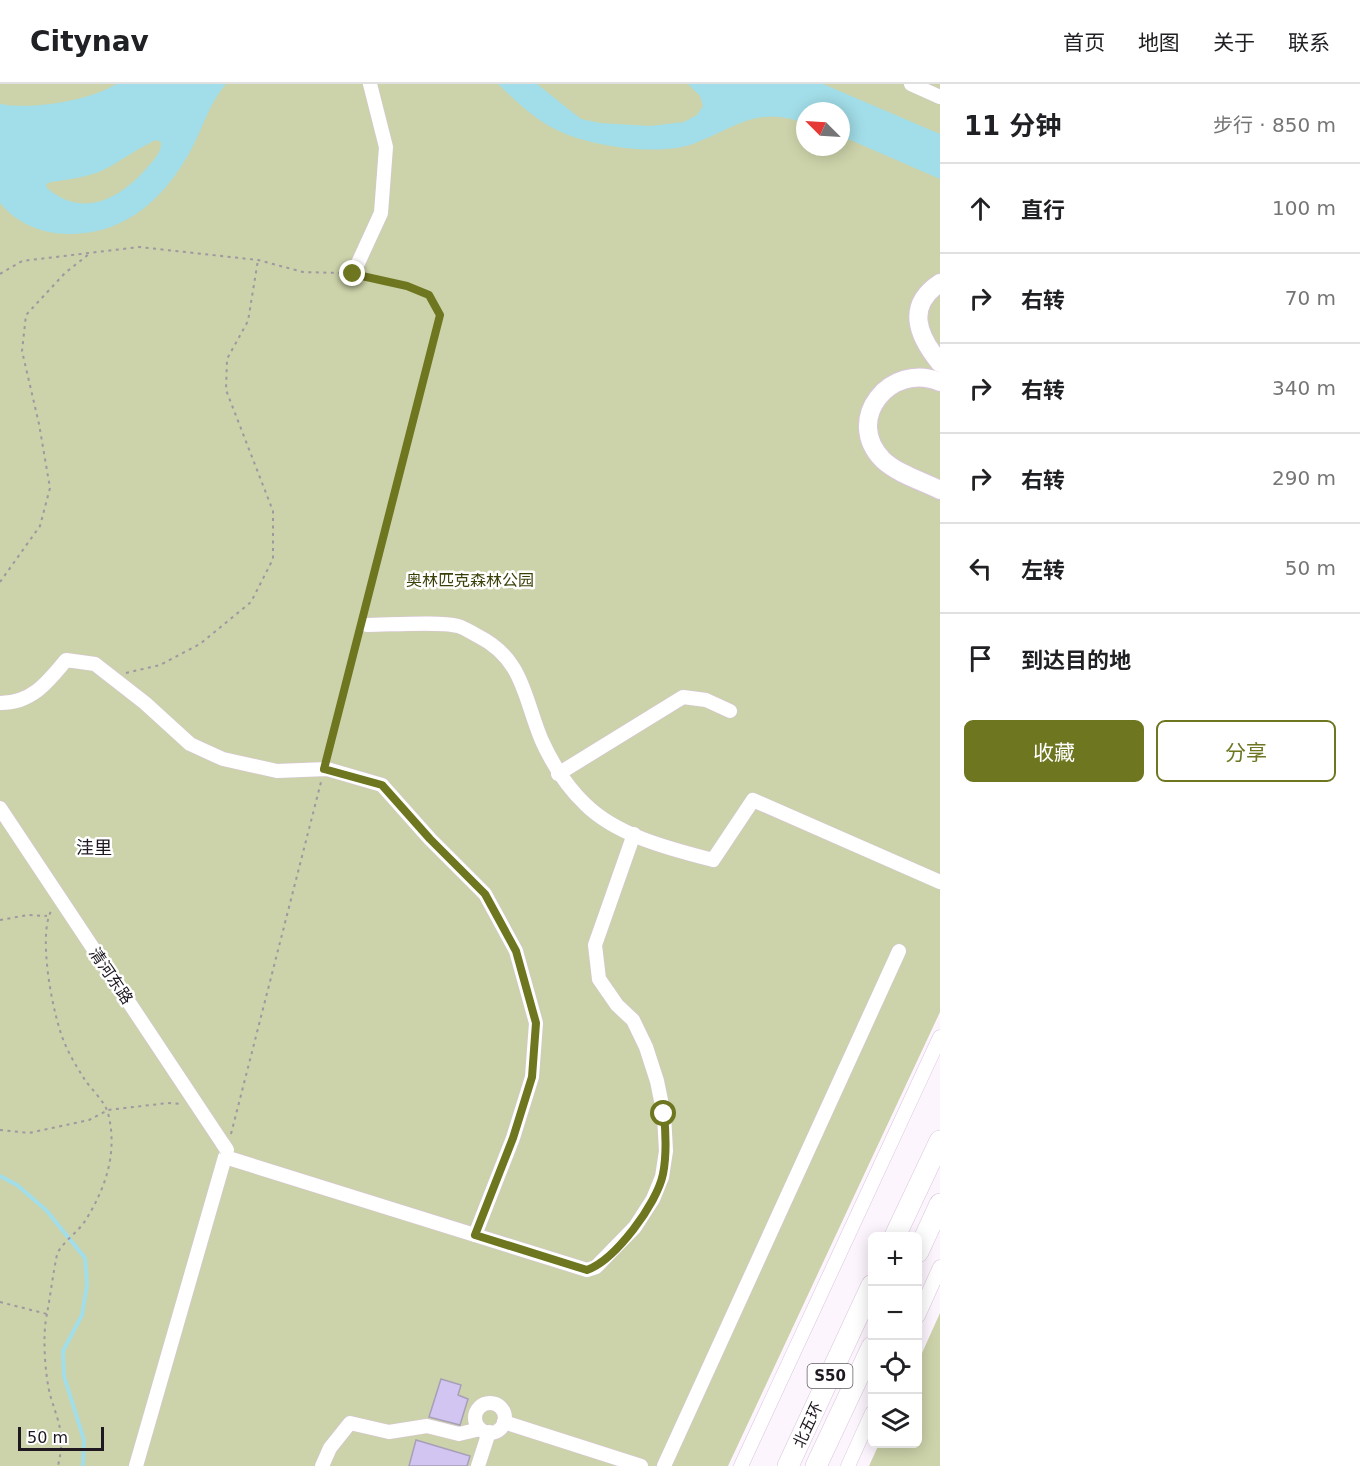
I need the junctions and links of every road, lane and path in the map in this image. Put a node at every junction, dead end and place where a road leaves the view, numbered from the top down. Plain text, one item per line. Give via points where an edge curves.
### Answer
1 (370, 84) edge
2 (911, 84) edge
3 (940, 97) edge
4 (91, 253) junction
5 (258, 260) junction
6 (0, 274) edge
7 (353, 274) junction
8 (940, 283) edge
9 (940, 363) edge
10 (940, 382) edge
11 (940, 490) edge
12 (0, 582) edge
13 (362, 626) junction
14 (111, 677) junction
15 (0, 703) edge
16 (729, 711) dead end
17 (324, 769) junction
18 (558, 774) junction
19 (0, 808) edge
20 (634, 834) junction
21 (940, 882) edge
22 (60, 899) junction
23 (47, 916) junction
24 (0, 920) edge
25 (899, 951) dead end
26 (940, 1037) edge
27 (198, 1107) junction
28 (108, 1110) junction
29 (0, 1130) edge
30 (939, 1143) edge
31 (225, 1150) junction
32 (940, 1204) edge
33 (897, 1232) edge
34 (475, 1235) junction
35 (922, 1243) edge
36 (940, 1267) edge
37 (873, 1286) edge
38 (0, 1302) edge
39 (922, 1307) edge
40 (47, 1314) junction
41 (868, 1357) edge
42 (504, 1422) junction
43 (868, 1424) edge
44 (484, 1430) junction
45 (58, 1466) edge
46 (136, 1466) edge
47 (322, 1466) edge
48 (478, 1466) edge
49 (641, 1466) edge
50 (664, 1466) edge
51 (741, 1466) edge
52 (788, 1466) edge
53 (816, 1466) edge
54 (848, 1466) edge

1 - 7 street via 387,147 381,213
2 - 3 street
4 - 5 path via 139,247
4 - 6 path via 22,261
4 - 12 path via 26,315 22,351 50,488 39,526
5 - 7 path via 303,272
5 - 14 path via 248,321 227,359 226,390 273,511 273,559 251,602 200,644 160,665
7 - 13 path via 429,295 440,315
8 - 9 main road via 929,290 919,307 918,322 924,344
10 - 11 main road via 906,377 888,387 869,414 867,428 873,447 883,460
13 - 17 path
13 - 18 street via 458,626 489,642 513,663
14 - 15 street via 95,664 66,660 40,691
14 - 17 street via 190,744 223,759 277,771
16 - 18 street via 706,700 683,697
17 - 31 path
17 - 34 street via 382,785 485,894 516,951 536,1023 532,1077
18 - 20 street via 586,806
19 - 22 street, 清河东路
20 - 21 street via 713,860 753,800
20 - 34 street via 595,945 599,980 633,1020 657,1081 666,1151 662,1177 635,1227 596,1267 587,1270
22 - 23 path
22 - 27 street, 清河东路
23 - 24 path
23 - 28 path via 50,988 64,1043
25 - 50 street
26 - 51 street
27 - 28 path via 168,1103
27 - 31 street, 清河东路
28 - 29 path via 88,1120 29,1133
28 - 40 path via 111,1163 105,1184 84,1222 57,1253
30 - 33 highway
31 - 34 street
31 - 46 street
32 - 35 highway
36 - 39 street
37 - 52 highway, 北五环 / S50
38 - 40 path
40 - 45 path via 43,1332 50,1396 64,1442
41 - 53 highway, 北五环 / S50
42 - 44 street via 498,1430
42 - 44 street via 501,1408 493,1403 484,1404 476,1415
42 - 49 street
43 - 54 street
44 - 47 street via 459,1434 427,1426 389,1432 350,1423 330,1448
44 - 48 street

